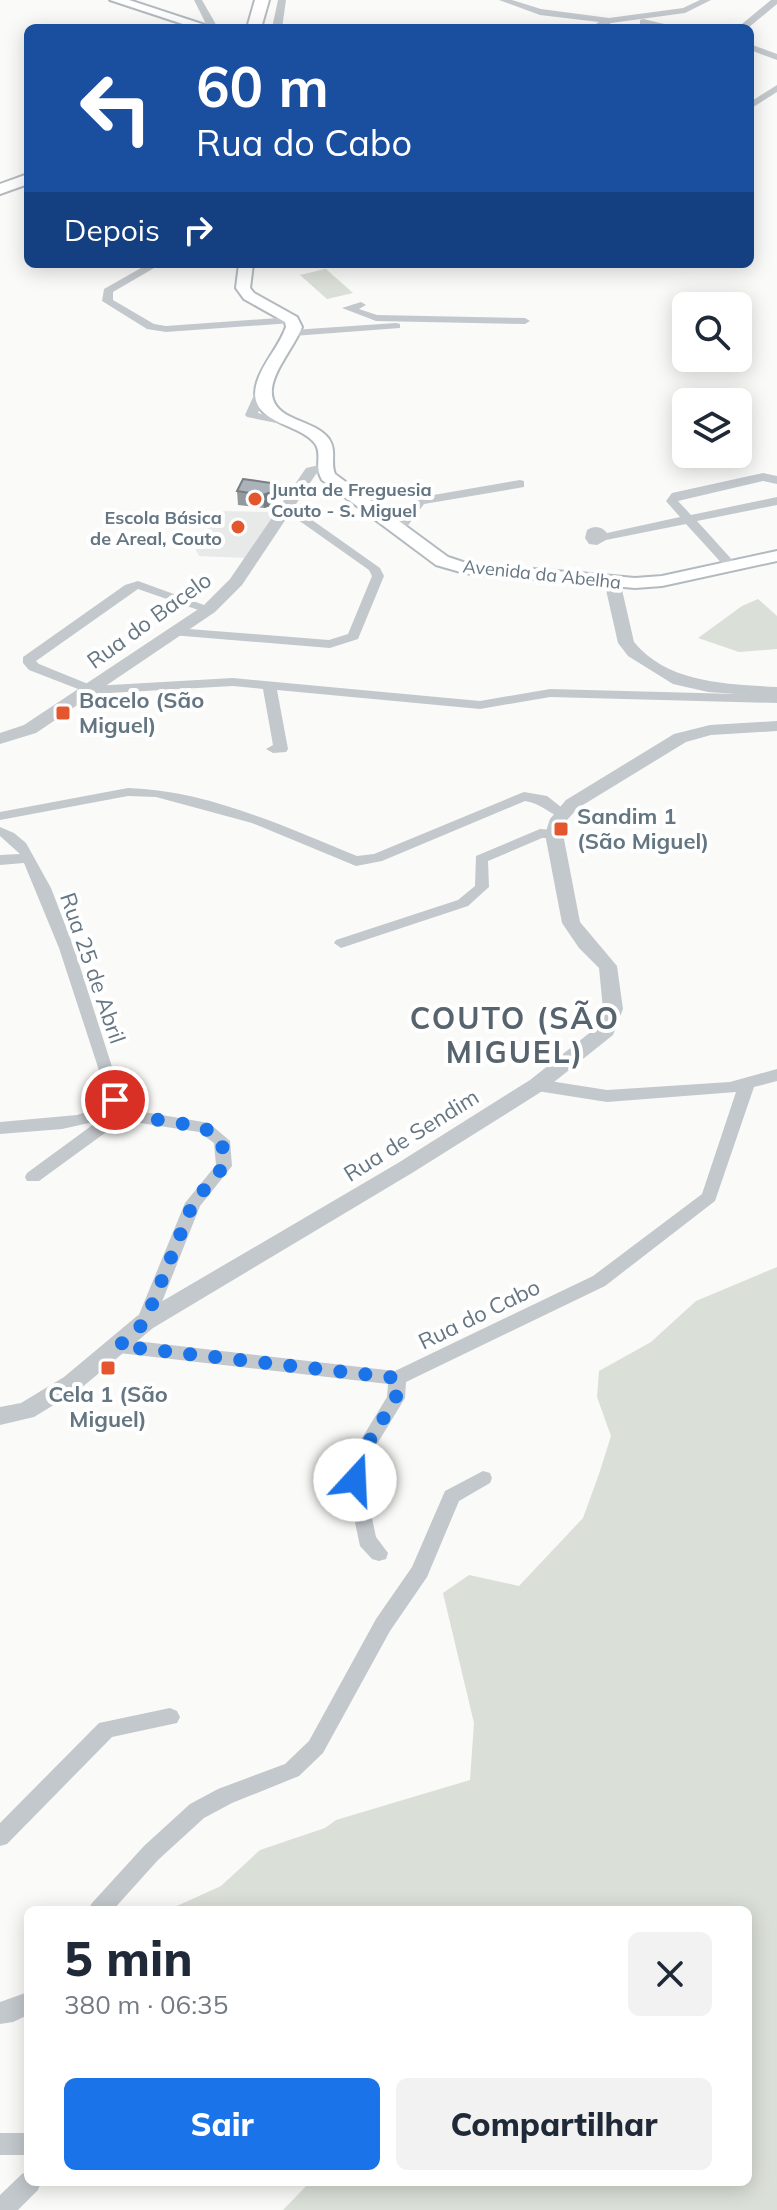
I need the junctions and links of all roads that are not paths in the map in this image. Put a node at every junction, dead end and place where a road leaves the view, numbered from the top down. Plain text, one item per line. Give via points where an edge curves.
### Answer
1 (116, 0) edge
2 (198, 0) edge
3 (262, 0) edge
4 (282, 0) edge
5 (503, 0) edge
6 (707, 0) edge
7 (776, 0) edge
8 (630, 19) junction
9 (609, 21) junction
10 (197, 24) edge
11 (208, 24) edge
12 (255, 24) edge
13 (278, 24) edge
14 (603, 24) edge
15 (652, 24) edge
16 (747, 24) edge
17 (754, 48) edge
18 (777, 57) edge
19 (777, 88) edge
20 (754, 103) edge
21 (24, 180) edge
22 (0, 189) edge
23 (149, 268) edge
24 (246, 268) edge
25 (361, 305) dead end
26 (412, 321) junction
27 (525, 321) dead end
28 (292, 327) junction
29 (326, 473) junction
30 (777, 480) edge
31 (520, 484) dead end
32 (777, 501) edge
33 (288, 507) junction
34 (689, 520) junction
35 (399, 529) junction
36 (603, 537) dead end
37 (777, 556) edge
38 (731, 566) junction
39 (612, 581) junction
40 (209, 609) junction
41 (176, 632) junction
42 (269, 685) junction
43 (91, 690) junction
44 (777, 692) edge
45 (777, 699) edge
46 (777, 726) edge
47 (0, 739) edge
48 (273, 749) dead end
49 (563, 814) junction
50 (0, 816) edge
51 (0, 831) edge
52 (554, 834) junction
53 (29, 858) junction
54 (0, 860) edge
55 (341, 943) dead end
56 (777, 1075) edge
57 (747, 1083) junction
58 (537, 1085) junction
59 (120, 1106) junction
60 (0, 1128) edge
61 (33, 1177) dead end
62 (145, 1322) junction
63 (119, 1346) junction
64 (397, 1378) junction
65 (0, 1416) edge
66 (483, 1478) dead end
67 (379, 1553) dead end
68 (170, 1717) dead end
69 (0, 1837) edge
70 (103, 1906) edge
71 (24, 2005) edge
72 (0, 2013) edge
73 (0, 2144) edge
74 (24, 2144) edge
75 (26, 2186) edge
76 (1, 2210) edge

1 - 10 main road
2 - 11 street
3 - 12 main road
4 - 13 street
5 - 9 street via 540,12
6 - 8 street via 685,10
7 - 16 street
8 - 9 street
8 - 15 street
9 - 14 street
17 - 18 street
19 - 20 street
21 - 22 main road
23 - 28 street via 108,291 107,301 151,327
24 - 28 main road via 243,288 249,296
25 - 26 street via 347,308 376,318
26 - 27 street
26 - 28 street via 387,329
28 - 29 main road via 262,388 266,405 281,419 326,443
29 - 33 street, Rua do Bacelo via 301,484
29 - 35 main road, Avenida da Abelha
30 - 34 street via 763,477 676,496 672,501
31 - 35 street via 420,501
32 - 34 street
33 - 40 street, Rua do Bacelo via 236,582
33 - 41 street via 374,568 378,576 353,636 330,644
34 - 36 street
34 - 38 street
35 - 39 main road, Avenida da Abelha via 442,561 464,568
37 - 38 main road, Avenida da Abelha
38 - 39 main road, Avenida da Abelha via 662,581
39 - 44 street via 626,643 634,653 679,680
40 - 41 street, Rua do Bacelo
40 - 43 street via 138,585 28,660
41 - 43 street, Rua do Bacelo
42 - 43 street via 233,682
42 - 45 street via 480,705 550,693
42 - 48 street via 281,749
43 - 47 street, Rua do Bacelo via 30,729
46 - 49 street via 710,730 680,738
49 - 50 street via 542,799 524,796 377,858 356,861 257,820 156,793 128,792
49 - 52 street
51 - 53 street, Rua 25 de Abril
52 - 55 street via 540,833 481,859 482,887 463,903
52 - 58 street, Rua de Sendim via 571,923 608,966 613,1009 606,1030
53 - 54 street
53 - 59 street, Rua 25 de Abril
56 - 57 street
57 - 58 street via 607,1096
57 - 64 street, Rua do Cabo via 709,1197 599,1281
58 - 62 street, Rua de Sendim
59 - 60 street via 83,1121
59 - 61 street via 103,1126
59 - 62 street via 127,1115 203,1127 222,1141 224,1166 193,1203
62 - 63 street, Rua de Sendim
63 - 64 street
63 - 65 street, Rua de Sendim via 26,1411
64 - 67 street via 396,1398 357,1461 355,1480 367,1540
66 - 70 street via 452,1496 420,1571 383,1625 316,1747 292,1770 197,1811
68 - 69 street via 106,1729
71 - 72 street
73 - 74 street
75 - 76 street

